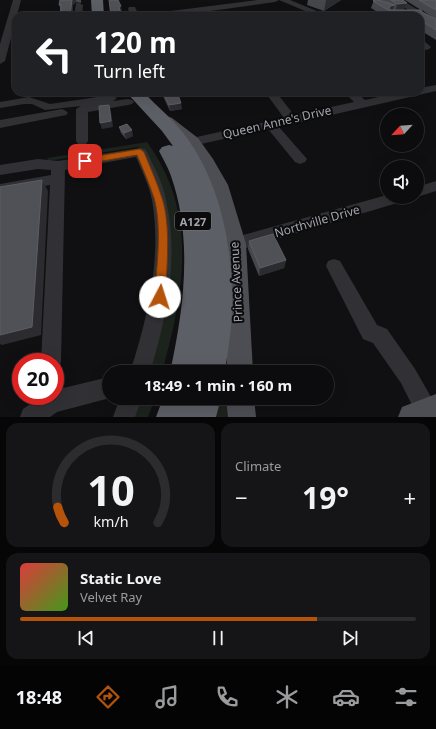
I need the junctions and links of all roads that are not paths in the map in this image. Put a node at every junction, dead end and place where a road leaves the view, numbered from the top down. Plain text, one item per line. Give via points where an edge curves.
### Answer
1 (17, 0) edge
2 (91, 0) edge
3 (97, 0) edge
4 (275, 0) edge
5 (283, 0) edge
6 (397, 0) edge
7 (79, 5) dead end
8 (15, 12) edge
9 (78, 12) edge
10 (91, 12) edge
11 (98, 12) edge
12 (185, 12) edge
13 (314, 12) edge
14 (416, 12) edge
15 (424, 17) edge
16 (436, 25) edge
17 (12, 26) edge
18 (0, 61) edge
19 (436, 88) edge
20 (424, 91) edge
21 (102, 96) edge
22 (273, 96) edge
23 (354, 96) edge
24 (398, 96) edge
25 (126, 97) edge
26 (362, 103) junction
27 (0, 105) edge
28 (82, 109) junction
29 (291, 119) junction
30 (0, 124) edge
31 (270, 124) junction
32 (82, 141) dead end
33 (192, 142) junction
34 (300, 159) dead end
35 (0, 170) edge
36 (57, 172) junction
37 (436, 186) edge
38 (0, 189) edge
39 (424, 190) edge
40 (380, 202) edge
41 (236, 244) junction
42 (334, 266) dead end
43 (51, 353) edge
44 (142, 365) edge
45 (186, 365) edge
46 (211, 365) edge
47 (240, 365) edge
48 (102, 389) edge
49 (64, 397) edge
50 (45, 405) edge
51 (128, 405) edge
52 (176, 405) edge
53 (203, 405) edge
54 (241, 405) edge
55 (425, 412) edge
56 (30, 417) edge
57 (124, 417) edge
58 (172, 417) edge
59 (200, 417) edge
60 (242, 417) edge

1 - 8 street
2 - 10 highway
3 - 11 highway
4 - 12 street
5 - 13 street
6 - 14 street
7 - 9 street
15 - 16 street
17 - 18 street
19 - 20 street, Queen Anne's Drive
21 - 25 street, Prince Avenue
22 - 29 street
23 - 26 street
24 - 26 street, Queen Anne's Drive
25 - 27 street via 50,107 44,107 39,102 31,100
25 - 28 street
25 - 33 main road, Prince Avenue
25 - 45 highway, Prince Avenue / A127 via 154,128 174,158 187,191 195,232 197,298
25 - 46 highway, Prince Avenue / A127 via 171,129 186,150 205,191 217,252 219,306
26 - 29 street, Queen Anne's Drive
28 - 30 street
28 - 32 street
29 - 31 street, Queen Anne's Drive
31 - 33 street, Queen Anne's Drive
31 - 34 street
33 - 41 main road, Prince Avenue via 219,185
35 - 36 street via 38,164
36 - 38 street
36 - 43 street
36 - 44 street via 140,152 158,199 163,262 158,307
37 - 39 street
40 - 41 street, Northville Drive
41 - 47 main road, Prince Avenue
42 - 55 street via 370,332 380,336 408,376
48 - 49 street
50 - 56 street
51 - 57 street
52 - 58 highway
53 - 59 highway
54 - 60 main road

